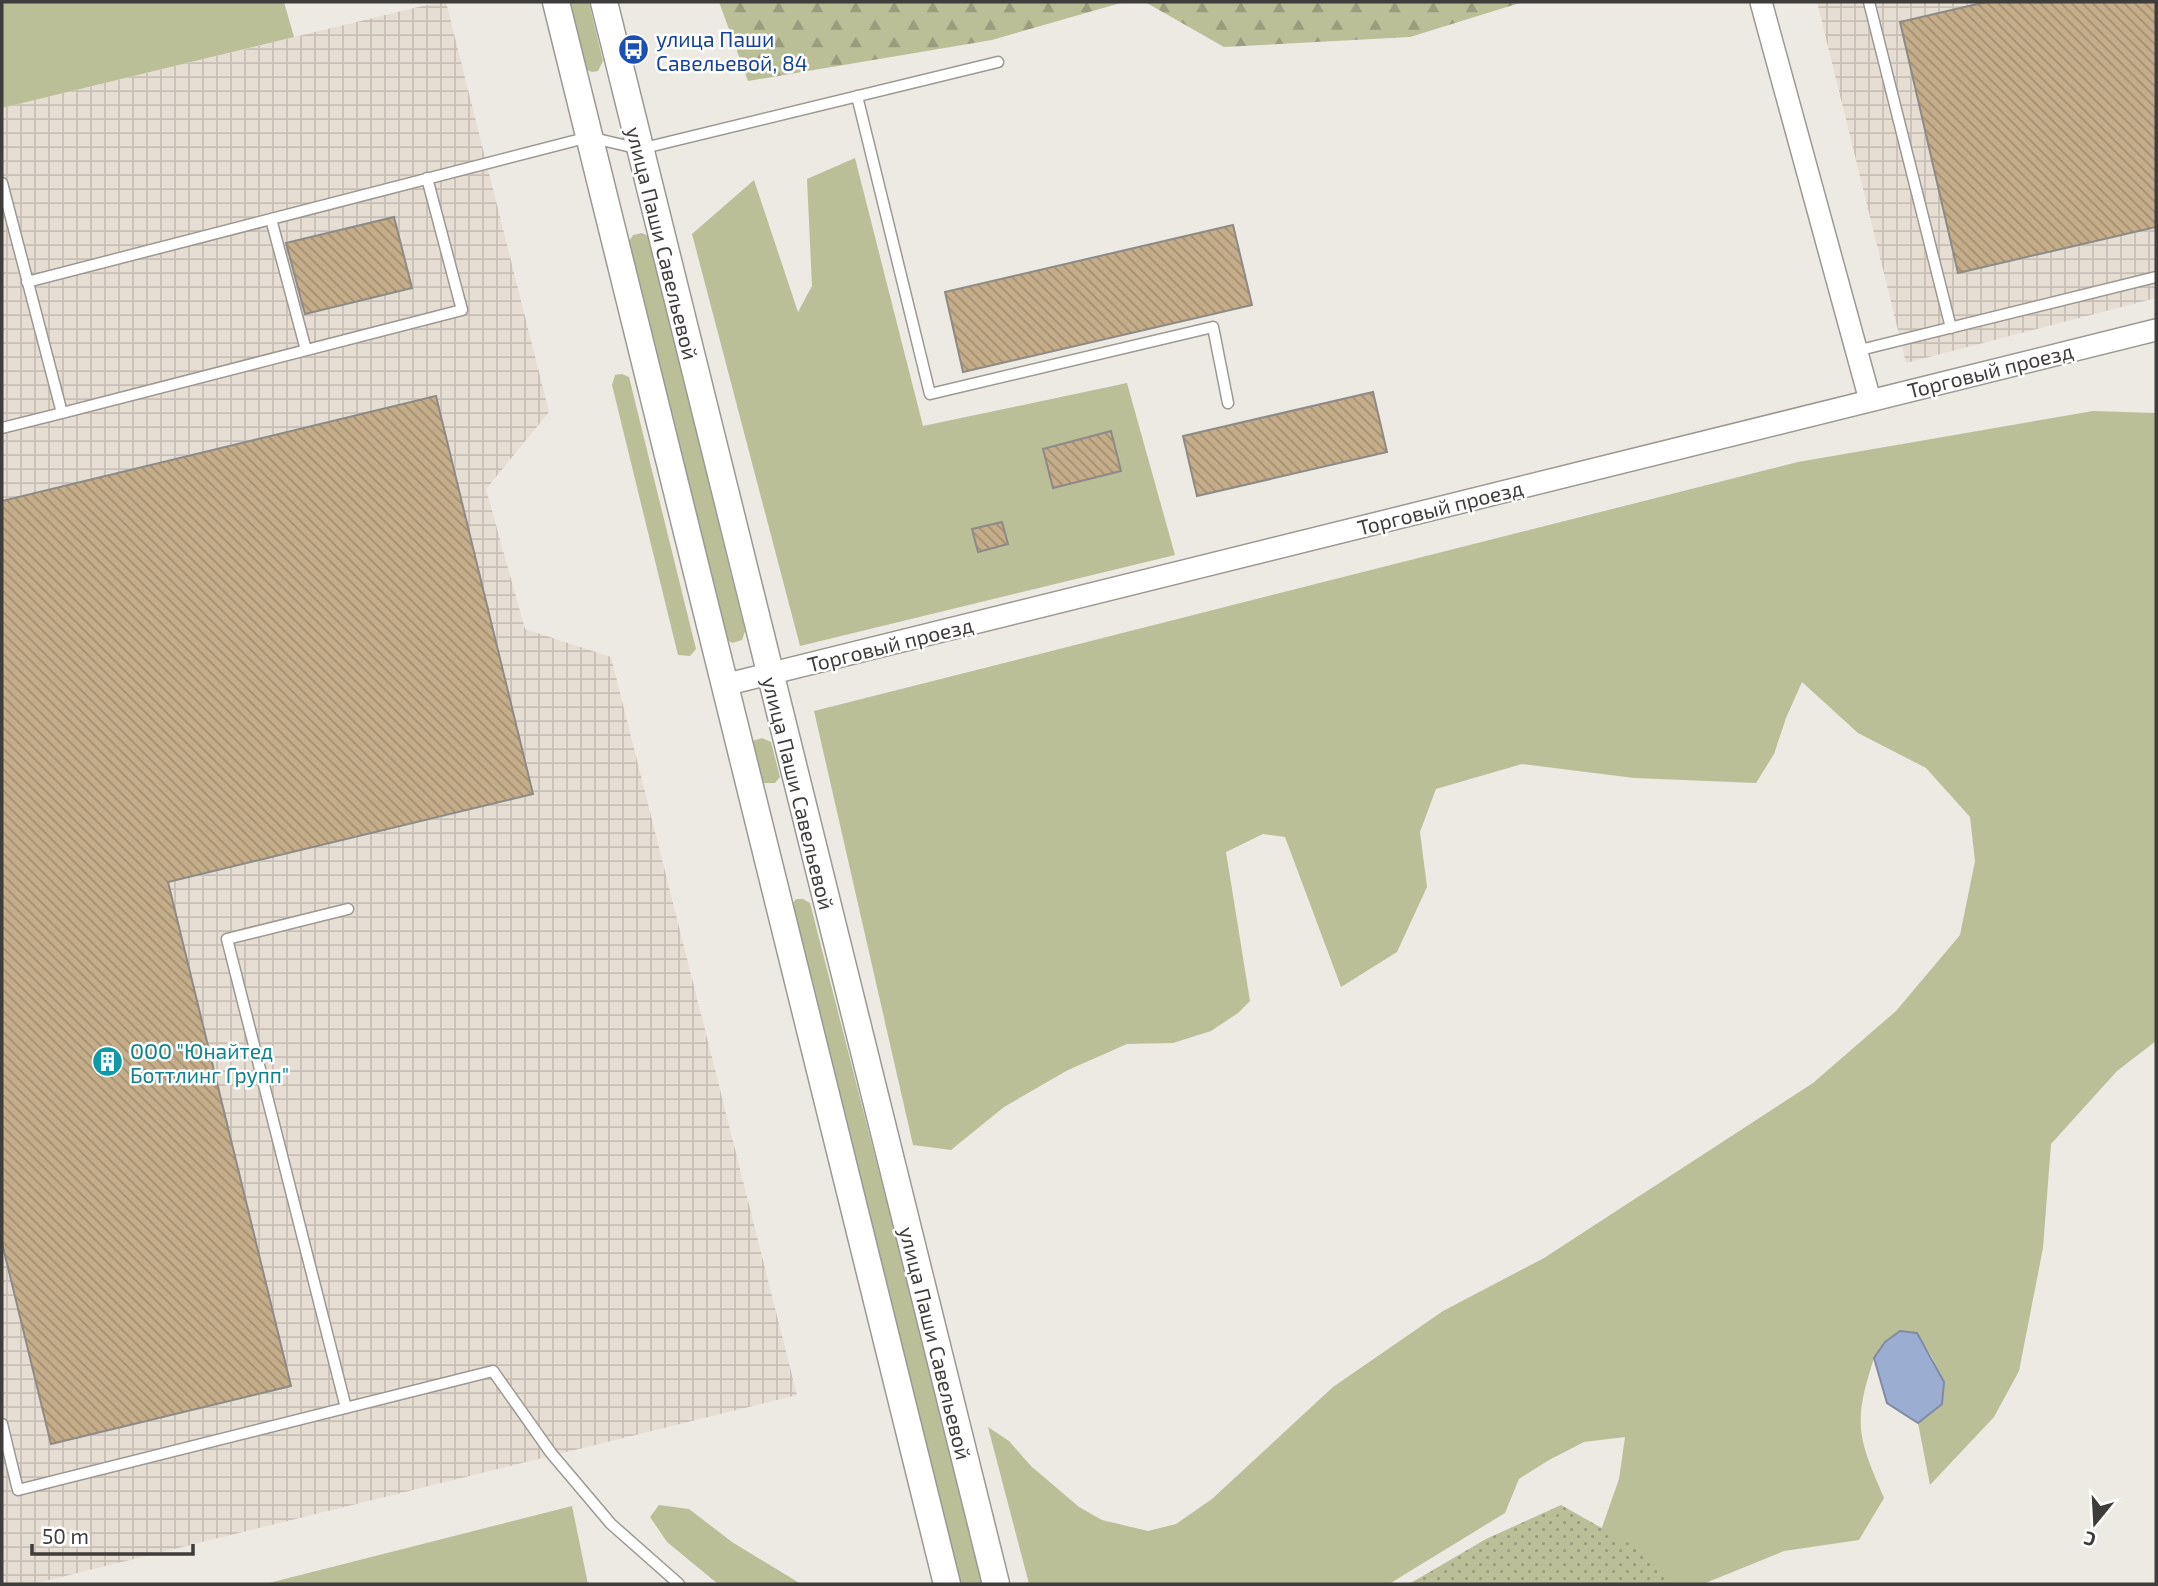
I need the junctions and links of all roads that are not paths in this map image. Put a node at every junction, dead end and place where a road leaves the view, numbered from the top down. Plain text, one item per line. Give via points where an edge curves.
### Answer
1 (556, 2) edge
2 (604, 2) edge
3 (1761, 2) edge
4 (1869, 2) edge
5 (998, 62) dead end
6 (857, 96) junction
7 (589, 137) junction
8 (640, 149) junction
9 (427, 178) junction
10 (2, 183) edge
11 (271, 219) junction
12 (2156, 277) edge
13 (27, 282) junction
14 (1951, 328) junction
15 (2156, 330) edge
16 (306, 350) junction
17 (1856, 351) junction
18 (1870, 400) junction
19 (1228, 403) dead end
20 (62, 413) junction
21 (2, 428) edge
22 (770, 674) junction
23 (724, 685) junction
24 (348, 909) dead end
25 (346, 1408) junction
26 (2, 1424) edge
27 (679, 1584) edge
28 (947, 1584) edge
29 (996, 1584) edge

1 - 7 street
2 - 8 street, улица Паши Савельевой
3 - 17 street
4 - 14 lane
5 - 6 lane
6 - 8 lane
6 - 19 lane via 930,394 1213,327
7 - 8 lane
7 - 9 lane
7 - 23 street
8 - 22 street, улица Паши Савельевой
9 - 11 lane
9 - 16 lane via 462,310
10 - 13 lane
11 - 13 lane
11 - 16 lane
12 - 14 lane
13 - 20 lane
14 - 17 lane
15 - 18 street, Торговый проезд
16 - 20 lane
17 - 18 street
18 - 22 street, Торговый проезд
20 - 21 lane
22 - 23 street, Торговый проезд
22 - 29 street, улица Паши Савельевой
23 - 28 street
24 - 25 lane via 228,939
25 - 26 lane via 18,1490
25 - 27 lane via 493,1371 551,1453 611,1524

